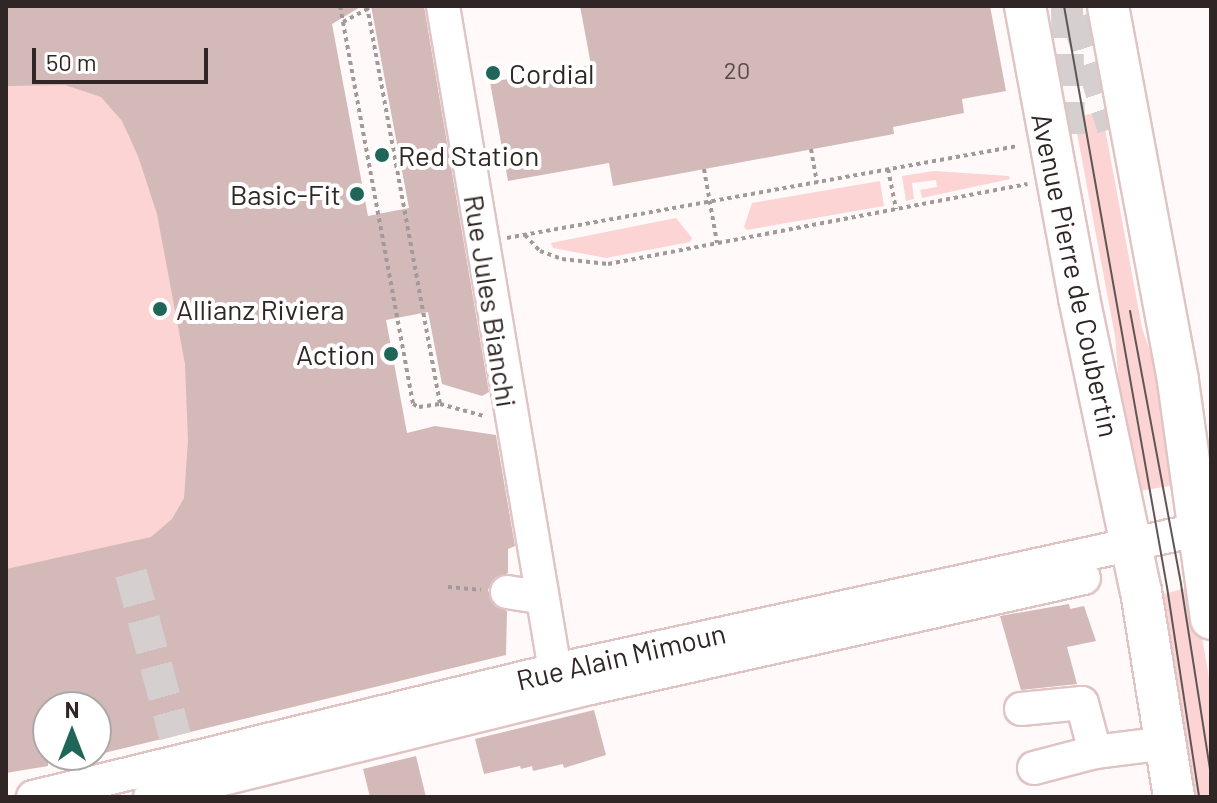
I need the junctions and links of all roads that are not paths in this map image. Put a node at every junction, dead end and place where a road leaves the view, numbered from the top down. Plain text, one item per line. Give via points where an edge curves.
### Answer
1 (443, 6) edge
2 (1025, 6) edge
3 (1108, 6) edge
4 (1113, 128) tunnel mouth
5 (1069, 135) tunnel mouth
6 (1178, 381) junction
7 (1113, 448) junction
8 (1204, 529) edge
9 (1132, 544) junction
10 (1084, 578) dead end
11 (507, 592) road end
12 (540, 597) junction
13 (1211, 619) edge
14 (555, 670) junction
15 (1021, 709) dead end
16 (1167, 743) junction
17 (1095, 752) junction
18 (1034, 768) dead end
19 (33, 797) edge
20 (150, 797) edge
21 (1174, 797) edge

1 - 12 street, Rue Jules Bianchi
2 - 7 main road, Avenue Pierre de Coubertin
3 - 6 main road
4 - 6 street via 1143,292
5 - 7 street via 1098,298
6 - 8 main road
7 - 9 main road, Avenue Pierre de Coubertin
8 - 9 street, Rue Alain Mimoun
8 - 13 main road
9 - 14 street, Rue Alain Mimoun
9 - 16 main road, Avenue Pierre de Coubertin
10 - 20 street via 591,688
11 - 12 street
12 - 14 street, Rue Jules Bianchi
14 - 19 street, Rue Alain Mimoun via 179,750
15 - 17 street via 1082,703
16 - 17 street
16 - 21 main road, Avenue Pierre de Coubertin
17 - 18 street

